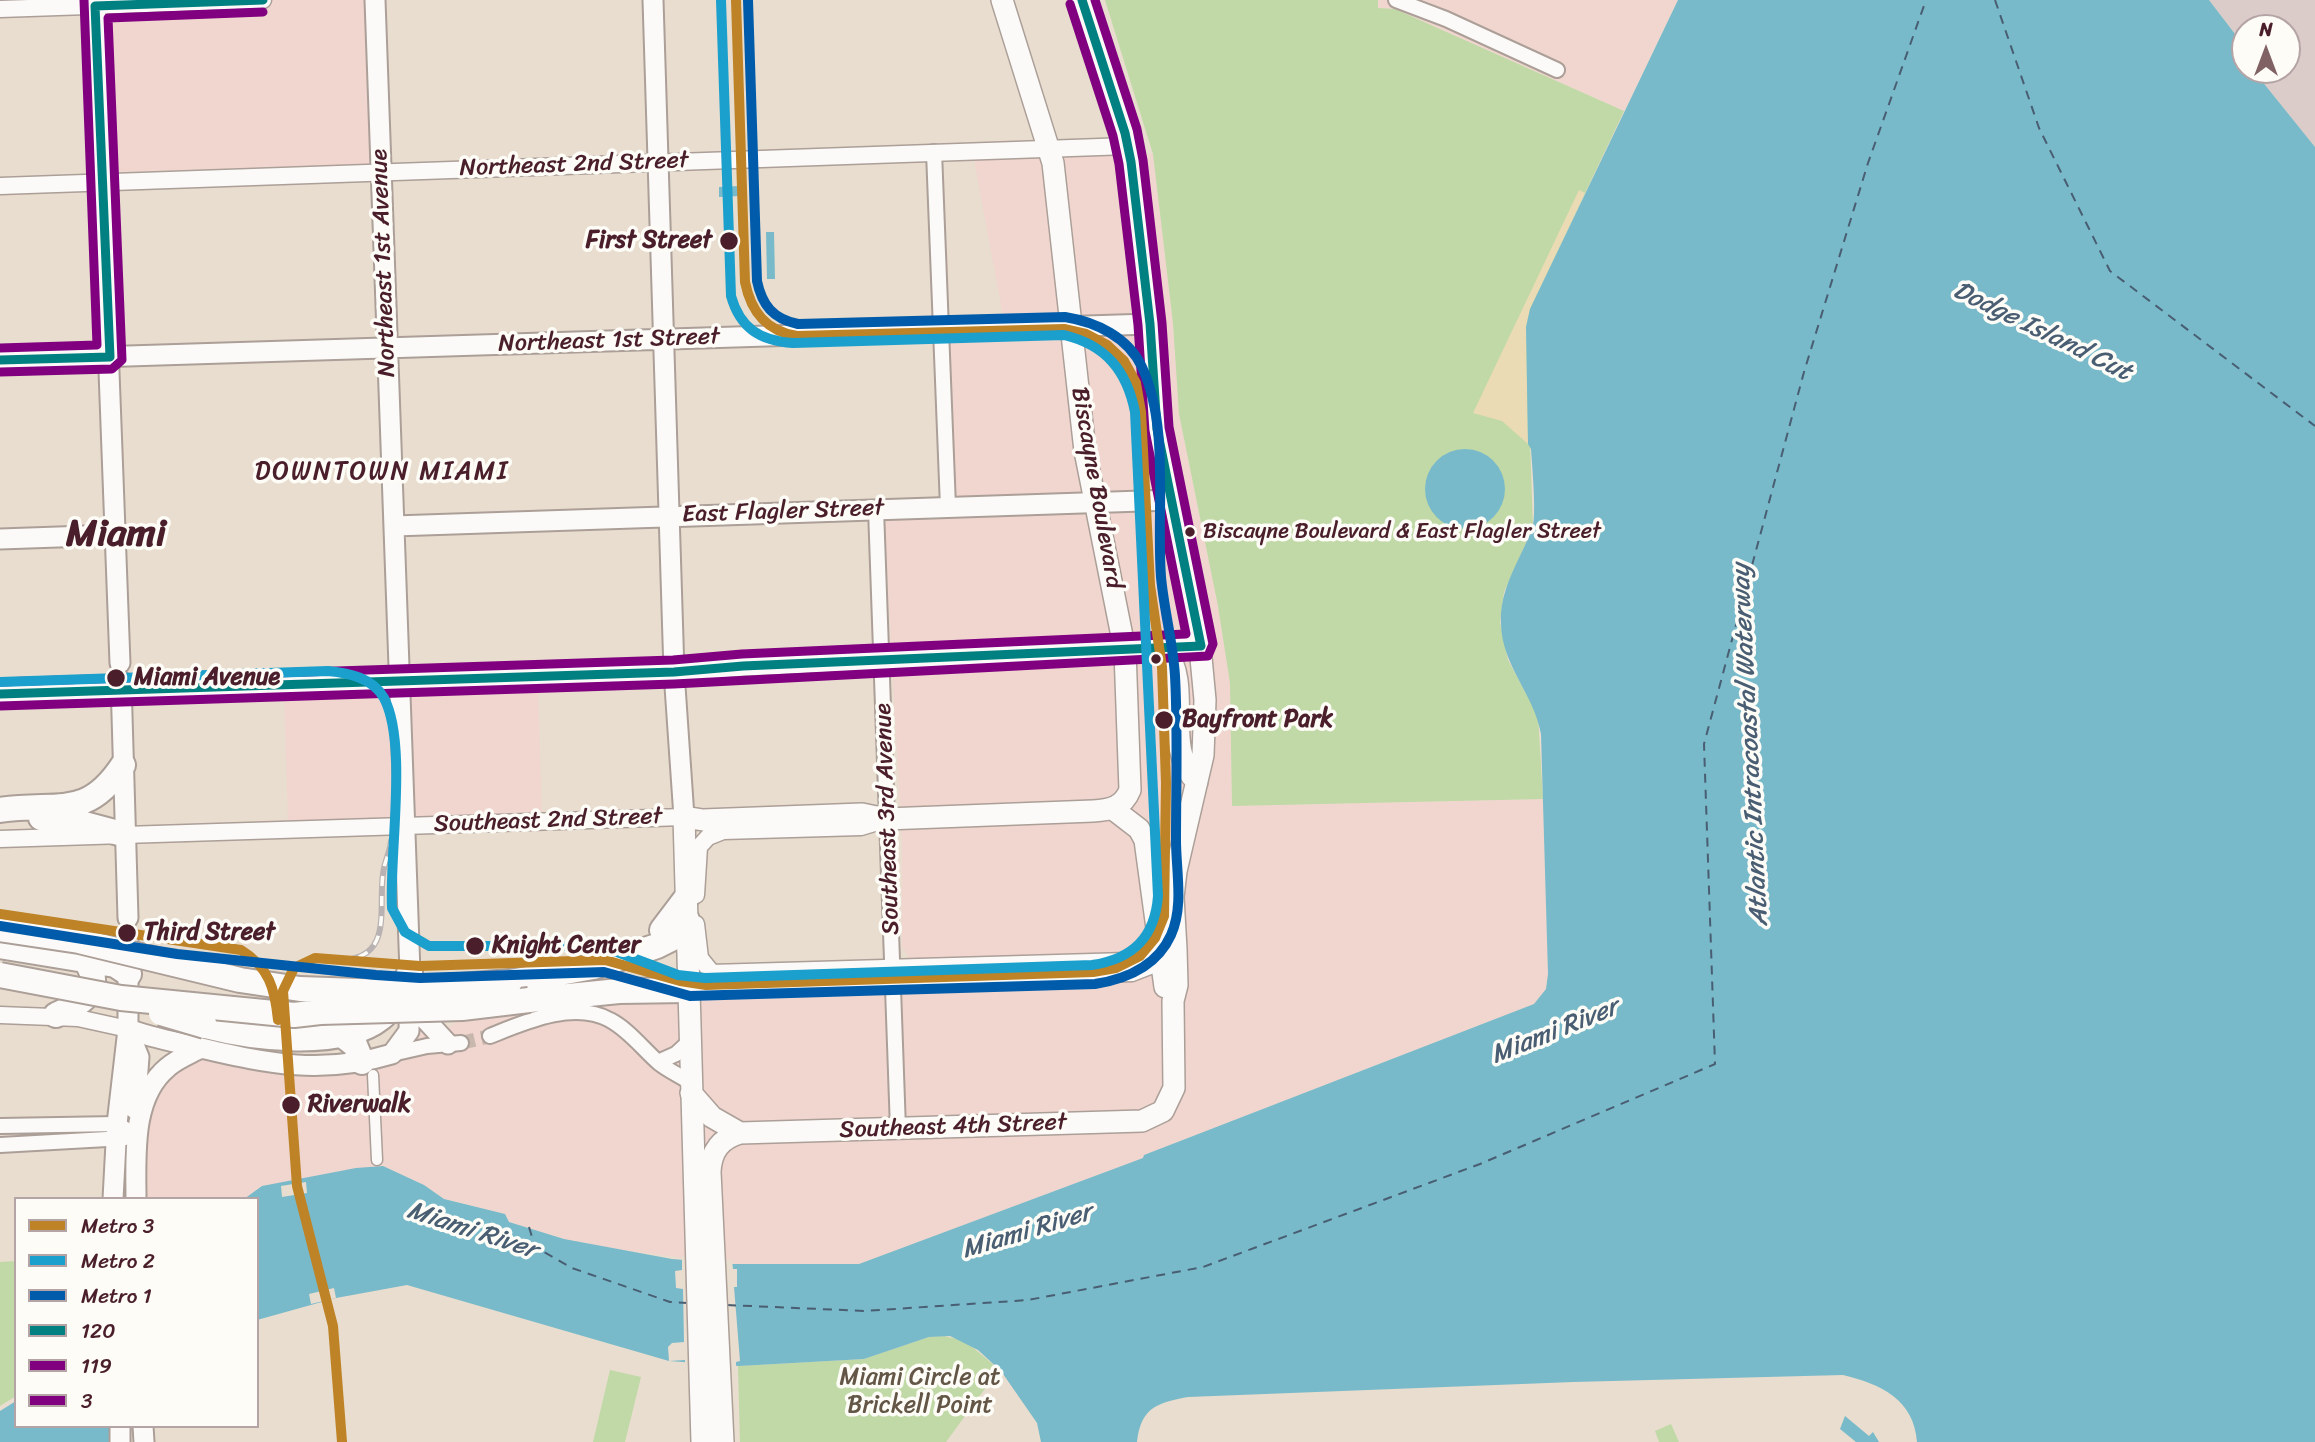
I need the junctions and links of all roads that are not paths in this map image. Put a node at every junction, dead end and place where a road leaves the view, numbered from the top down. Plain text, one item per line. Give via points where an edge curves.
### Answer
1 (263, 0) edge
2 (375, 0) edge
3 (653, 0) edge
4 (1002, 0) edge
5 (1082, 0) edge
6 (1396, 0) edge
7 (95, 3) edge
8 (0, 9) edge
9 (1557, 69) dead end
10 (1128, 146) junction
11 (1050, 149) junction
12 (934, 152) junction
13 (658, 161) junction
14 (380, 173) junction
15 (103, 183) junction
16 (0, 186) edge
17 (1150, 324) junction
18 (1073, 325) junction
19 (940, 329) junction
20 (664, 340) junction
21 (387, 349) junction
22 (110, 357) junction
23 (0, 360) edge
24 (1172, 500) junction
25 (1095, 502) junction
26 (948, 507) junction
27 (876, 509) junction
28 (669, 516) junction
29 (394, 526) junction
30 (116, 535) junction
31 (0, 539) edge
32 (1201, 646) junction
33 (1166, 649) junction
34 (1125, 651) junction
35 (882, 660) junction
36 (674, 672) junction
37 (121, 678) junction
38 (398, 682) junction
39 (0, 694) edge
40 (123, 765) junction
41 (1197, 782) junction
42 (1113, 809) junction
43 (0, 811) edge
44 (684, 817) junction
45 (886, 819) junction
46 (404, 826) junction
47 (125, 835) junction
48 (0, 839) edge
49 (690, 918) junction
50 (1172, 919) junction
51 (0, 929) edge
52 (1160, 944) junction
53 (0, 946) edge
54 (85, 960) junction
55 (0, 962) edge
56 (410, 972) junction
57 (711, 972) junction
58 (0, 975) edge
59 (893, 976) junction
60 (125, 986) junction
61 (688, 990) junction
62 (726, 990) junction
63 (1172, 1001) junction
64 (411, 1004) junction
65 (320, 1012) junction
66 (0, 1015) edge
67 (56, 1015) junction
68 (128, 1029) junction
69 (341, 1034) junction
70 (490, 1036) tunnel mouth
71 (203, 1037) junction
72 (690, 1041) junction
73 (447, 1044) joint
74 (393, 1054) junction
75 (658, 1062) junction
76 (368, 1069) junction
77 (691, 1088) junction
78 (0, 1126) edge
79 (898, 1129) junction
80 (116, 1132) junction
81 (740, 1133) junction
82 (136, 1135) junction
83 (0, 1145) edge
84 (377, 1160) dead end
85 (113, 1197) edge
86 (136, 1197) edge
87 (702, 1200) junction
88 (712, 1437) edge

1 - 7 street
2 - 14 main road, Northeast 1st Avenue
3 - 13 main road
4 - 11 main road, Biscayne Boulevard
5 - 10 main road
6 - 9 street
7 - 8 street
7 - 15 main road
10 - 11 street, Northeast 2nd Street
10 - 17 main road
11 - 12 street, Northeast 2nd Street
11 - 18 main road, Biscayne Boulevard
12 - 13 street, Northeast 2nd Street
12 - 19 street
13 - 14 street, Northeast 2nd Street
13 - 20 main road
14 - 15 street, Northeast 2nd Street
14 - 21 main road, Northeast 1st Avenue
15 - 16 street, Northeast 2nd Street
15 - 22 main road
17 - 18 main road, Northeast 1st Street
17 - 24 main road via 1156,422
18 - 19 main road, Northeast 1st Street
18 - 25 main road, Biscayne Boulevard
19 - 20 main road, Northeast 1st Street
19 - 26 street
20 - 21 main road, Northeast 1st Street
20 - 28 main road
21 - 22 main road, Northeast 1st Street
21 - 29 main road, Northeast 1st Avenue
22 - 23 main road, Northeast 1st Street
22 - 30 main road
24 - 25 main road, East Flagler Street
24 - 32 main road
25 - 26 main road, East Flagler Street
25 - 34 main road, Biscayne Boulevard
26 - 27 main road, East Flagler Street
27 - 28 main road, East Flagler Street
27 - 35 street, Southeast 3rd Avenue
28 - 29 main road, East Flagler Street
28 - 36 main road
29 - 38 main road, Northeast 1st Avenue
30 - 31 main road
30 - 37 main road
32 - 33 main road
32 - 41 main road via 1206,727
33 - 34 main road
33 - 41 main road via 1175,665 1181,759
34 - 35 main road
34 - 42 main road, Biscayne Boulevard via 1131,782 1125,799
35 - 36 main road
35 - 45 street, Southeast 3rd Avenue
36 - 38 main road
36 - 44 main road
37 - 38 main road
37 - 39 main road
37 - 40 main road
38 - 46 main road, Northeast 1st Avenue
40 - 43 highway via 104,791 88,801
40 - 47 main road
41 - 50 main road via 1176,871
42 - 45 main road, Southeast 2nd Street
42 - 52 main road via 1145,839
43 - 47 highway
44 - 45 main road, Southeast 2nd Street via 862,814
44 - 46 street, Southeast 2nd Street
44 - 49 main road
45 - 49 street, Southeast 2nd Street via 861,827 723,831 702,842 696,855
45 - 59 street, Southeast 3rd Avenue
46 - 47 street, Southeast 2nd Street
46 - 56 main road, Northeast 1st Avenue
47 - 48 street, Southeast 2nd Street
47 - 60 main road
49 - 51 highway, bridge via 666,927 637,951 593,967 510,982 388,992 300,989 240,980 79,941
49 - 57 street via 702,964
49 - 61 main road
50 - 52 main road
50 - 63 main road via 1177,985
52 - 59 street via 1149,954 1127,961
52 - 63 main road via 1166,990
53 - 54 highway
54 - 60 highway via 115,965
54 - 67 highway via 92,972 89,993 85,1000
55 - 65 highway, bridge
56 - 64 main road, Northeast 1st Avenue
56 - 69 highway via 381,1018
57 - 59 street
57 - 62 street
58 - 60 highway, bridge
59 - 62 street
59 - 79 street, Southeast 3rd Avenue
60 - 65 highway, bridge via 148,998 240,1012 294,1016
60 - 68 main road
60 - 71 highway, bridge via 145,1009
61 - 62 street
61 - 65 highway, bridge via 608,991 442,1009
61 - 72 main road
63 - 79 main road, Southeast 4th Street via 1172,1096 1163,1111 1142,1121
64 - 73 main road
64 - 74 main road, Northeast 1st Avenue via 409,1031
66 - 67 street
67 - 68 street
68 - 71 main road via 149,1037
68 - 80 main road
68 - 82 main road via 139,1057
69 - 71 highway
69 - 76 highway via 355,1045
70 - 75 street via 531,1020 589,1013 616,1023
71 - 76 main road via 285,1066
71 - 82 main road via 155,1081
72 - 75 street
72 - 77 main road
73 - 74 street
74 - 76 main road
75 - 77 street
76 - 84 street
77 - 81 main road via 712,1117
77 - 87 main road
78 - 80 street
79 - 81 main road, Southeast 4th Street
80 - 82 street
80 - 83 street
80 - 85 main road
81 - 87 main road via 720,1143 712,1156
82 - 86 main road
87 - 88 main road

